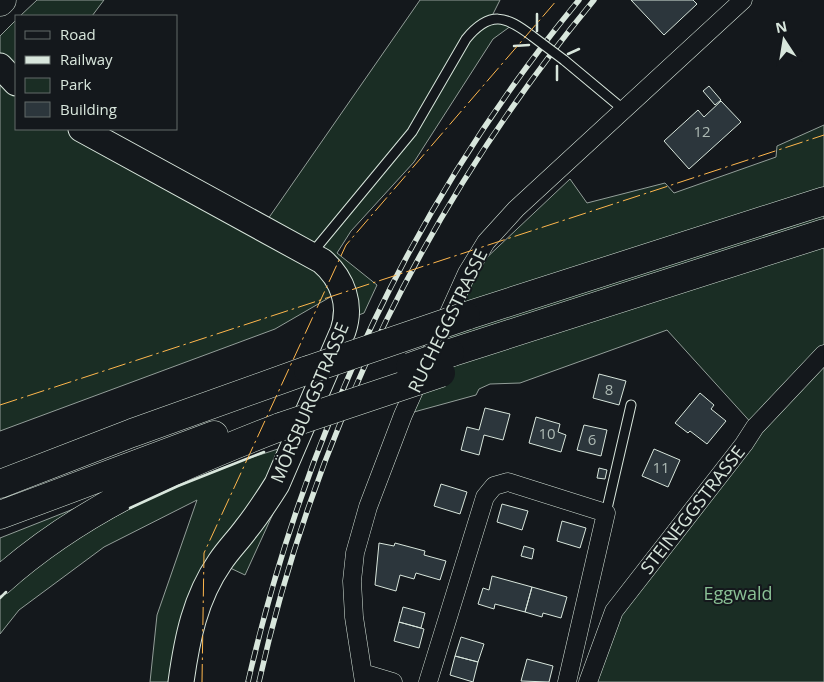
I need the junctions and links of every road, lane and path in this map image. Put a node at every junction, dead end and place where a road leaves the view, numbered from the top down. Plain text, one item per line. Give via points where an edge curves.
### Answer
1 (743, 0) edge
2 (0, 66) edge
3 (15, 82) edge
4 (624, 110) junction
5 (83, 130) edge
6 (824, 201) edge
7 (824, 233) edge
8 (310, 255) junction
9 (824, 354) edge
10 (631, 405) dead end
11 (285, 417) junction
12 (0, 484) edge
13 (606, 512) junction
14 (0, 515) edge
15 (0, 581) edge
16 (363, 677) edge
17 (181, 682) edge
18 (392, 682) edge
19 (428, 682) edge
20 (567, 682) edge
21 (588, 682) edge

1 - 4 street, RUCHEGGSTRASSE
2 - 3 street
4 - 8 lane, bridge via 515,23 501,20 485,22 466,39 412,132
4 - 16 street, RUCHEGGSTRASSE via 508,217 486,242 463,280 394,437 358,539 352,595
5 - 8 street, MÖRSBURGSTRASSE
6 - 12 highway, bridge via 308,370
7 - 11 highway, bridge via 506,335 445,363
8 - 17 street, MÖRSBURGSTRASSE via 330,268 337,278 346,299 346,321 277,484 208,581 187,640
9 - 21 street, STEINEGGSTRASSE via 755,426 614,611
10 - 13 lane
11 - 14 highway via 169,451
11 - 15 highway via 82,520
13 - 19 street via 508,482 494,486 485,497
13 - 20 street
16 - 18 street

